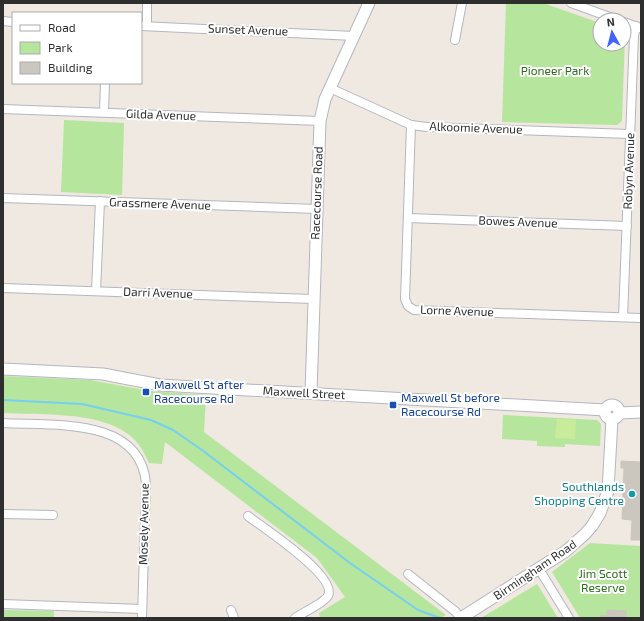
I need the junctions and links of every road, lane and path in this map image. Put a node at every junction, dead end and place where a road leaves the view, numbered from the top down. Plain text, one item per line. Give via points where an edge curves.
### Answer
1 (148, 3) edge
2 (369, 3) edge
3 (462, 3) edge
4 (571, 3) edge
5 (596, 12) edge
6 (144, 26) edge
7 (638, 27) edge
8 (354, 36) junction
9 (455, 40) dead end
10 (105, 84) edge
11 (330, 88) junction
12 (3, 109) edge
13 (104, 112) junction
14 (320, 121) junction
15 (411, 125) junction
16 (630, 134) junction
17 (3, 198) edge
18 (100, 201) junction
19 (317, 209) junction
20 (408, 218) junction
21 (627, 226) junction
22 (3, 288) edge
23 (96, 291) junction
24 (314, 299) junction
25 (623, 317) junction
26 (641, 318) edge
27 (3, 369) edge
28 (311, 393) junction
29 (641, 412) edge
30 (612, 414) junction
31 (3, 423) edge
32 (3, 514) edge
33 (53, 515) dead end
34 (248, 516) dead end
35 (539, 569) junction
36 (408, 574) dead end
37 (3, 604) edge
38 (142, 609) junction
39 (142, 618) edge
40 (295, 618) edge
41 (461, 618) edge
42 (569, 618) edge

1 - 6 street
2 - 8 street, Racecourse Road
3 - 9 street
4 - 5 street
6 - 8 street, Sunset Avenue
7 - 16 street, Robyn Avenue via 634,36
8 - 11 street, Racecourse Road
10 - 13 street
11 - 14 street, Racecourse Road via 323,104
11 - 15 street, Alkoomie Avenue
12 - 13 street, Gilda Avenue
13 - 14 street, Gilda Avenue
14 - 19 street, Racecourse Road
15 - 16 street, Alkoomie Avenue
15 - 20 street, Lorne Avenue
16 - 21 street, Robyn Avenue
17 - 18 street, Grassmere Avenue
18 - 19 street, Grassmere Avenue
18 - 23 street
19 - 24 street, Racecourse Road
20 - 21 street, Bowes Avenue
20 - 25 street, Lorne Avenue via 405,299 406,305 412,309
21 - 25 street, Robyn Avenue
22 - 23 street, Darri Avenue
23 - 24 street, Darri Avenue
24 - 28 street, Racecourse Road
25 - 26 street, Lorne Avenue
27 - 28 street, Maxwell Street via 107,375 160,385
28 - 30 street, Maxwell Street
29 - 30 street, Maxwell Street
30 - 35 street, Birmingham Road via 610,480 600,513 578,542
31 - 38 street, Mosely Avenue via 80,427 102,431 122,440 137,456 144,470 146,484
32 - 33 street
34 - 40 street via 314,566 328,585 329,592 325,599
35 - 41 street, Birmingham Road
35 - 42 street
36 - 41 street
37 - 38 street
38 - 39 street, Mosely Avenue

